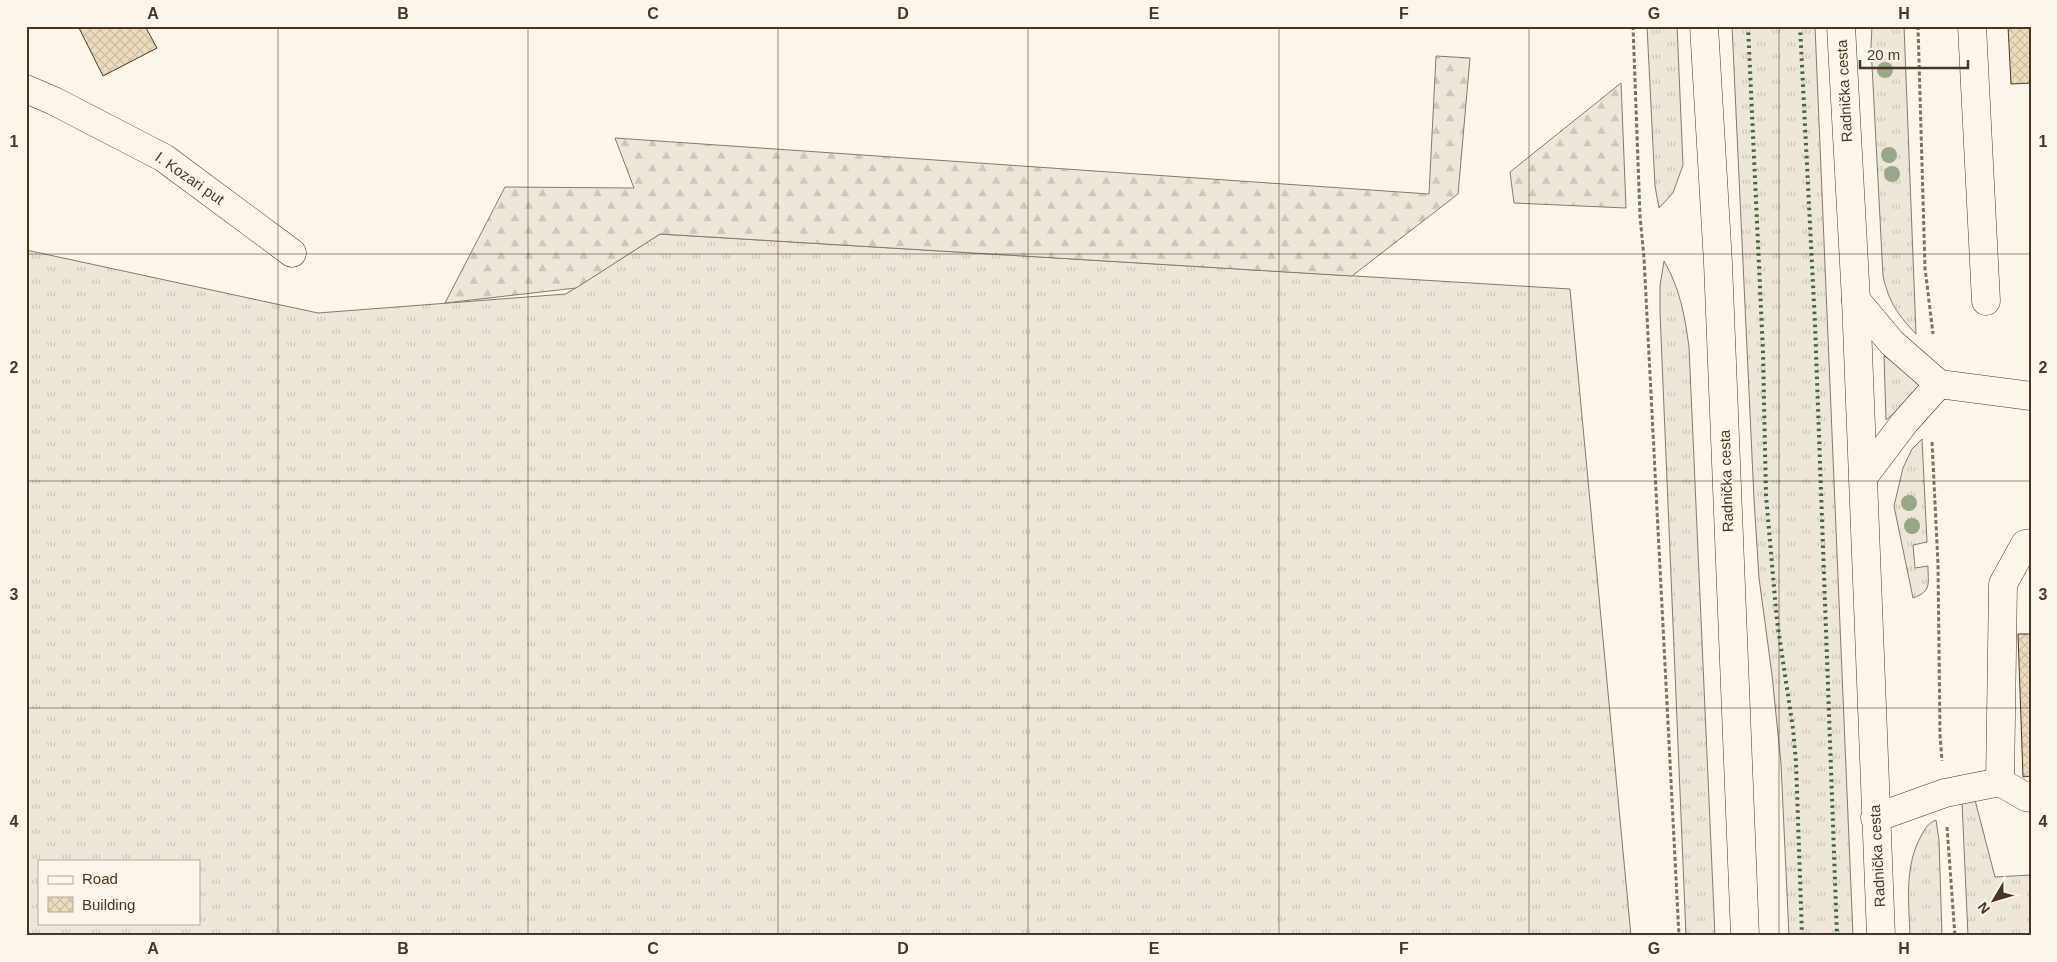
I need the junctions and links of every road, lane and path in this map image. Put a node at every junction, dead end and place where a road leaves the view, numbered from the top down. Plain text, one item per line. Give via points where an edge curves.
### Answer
1 (1633, 26) edge
2 (1704, 26) edge
3 (1841, 26) edge
4 (1918, 26) edge
5 (1972, 26) edge
6 (26, 90) edge
7 (292, 253) dead end
8 (1856, 300) junction
9 (1986, 301) dead end
10 (1933, 338) dead end
11 (1939, 384) junction
12 (2031, 396) edge
13 (1933, 434) dead end
14 (1864, 476) junction
15 (2031, 543) edge
16 (1943, 768) dead end
17 (2000, 782) junction
18 (2031, 798) edge
19 (1875, 818) junction
20 (1947, 820) dead end
21 (1679, 936) edge
22 (1745, 936) edge
23 (1880, 936) edge
24 (1955, 936) edge

1 - 21 path via 1640,216
2 - 22 main road, Radnička cesta via 1718,263
3 - 8 main road, Radnička cesta
4 - 10 path via 1925,268
5 - 9 main road
6 - 7 main road, I. Kozari put via 54,101 164,158
8 - 11 main road via 1892,344
8 - 14 main road, Radnička cesta
11 - 12 main road
11 - 14 main road
13 - 16 path
14 - 19 main road, Radnička cesta
15 - 17 main road via 2025,544 2003,584
17 - 18 main road
17 - 19 main road via 1945,793
19 - 23 main road, Radnička cesta
20 - 24 path

